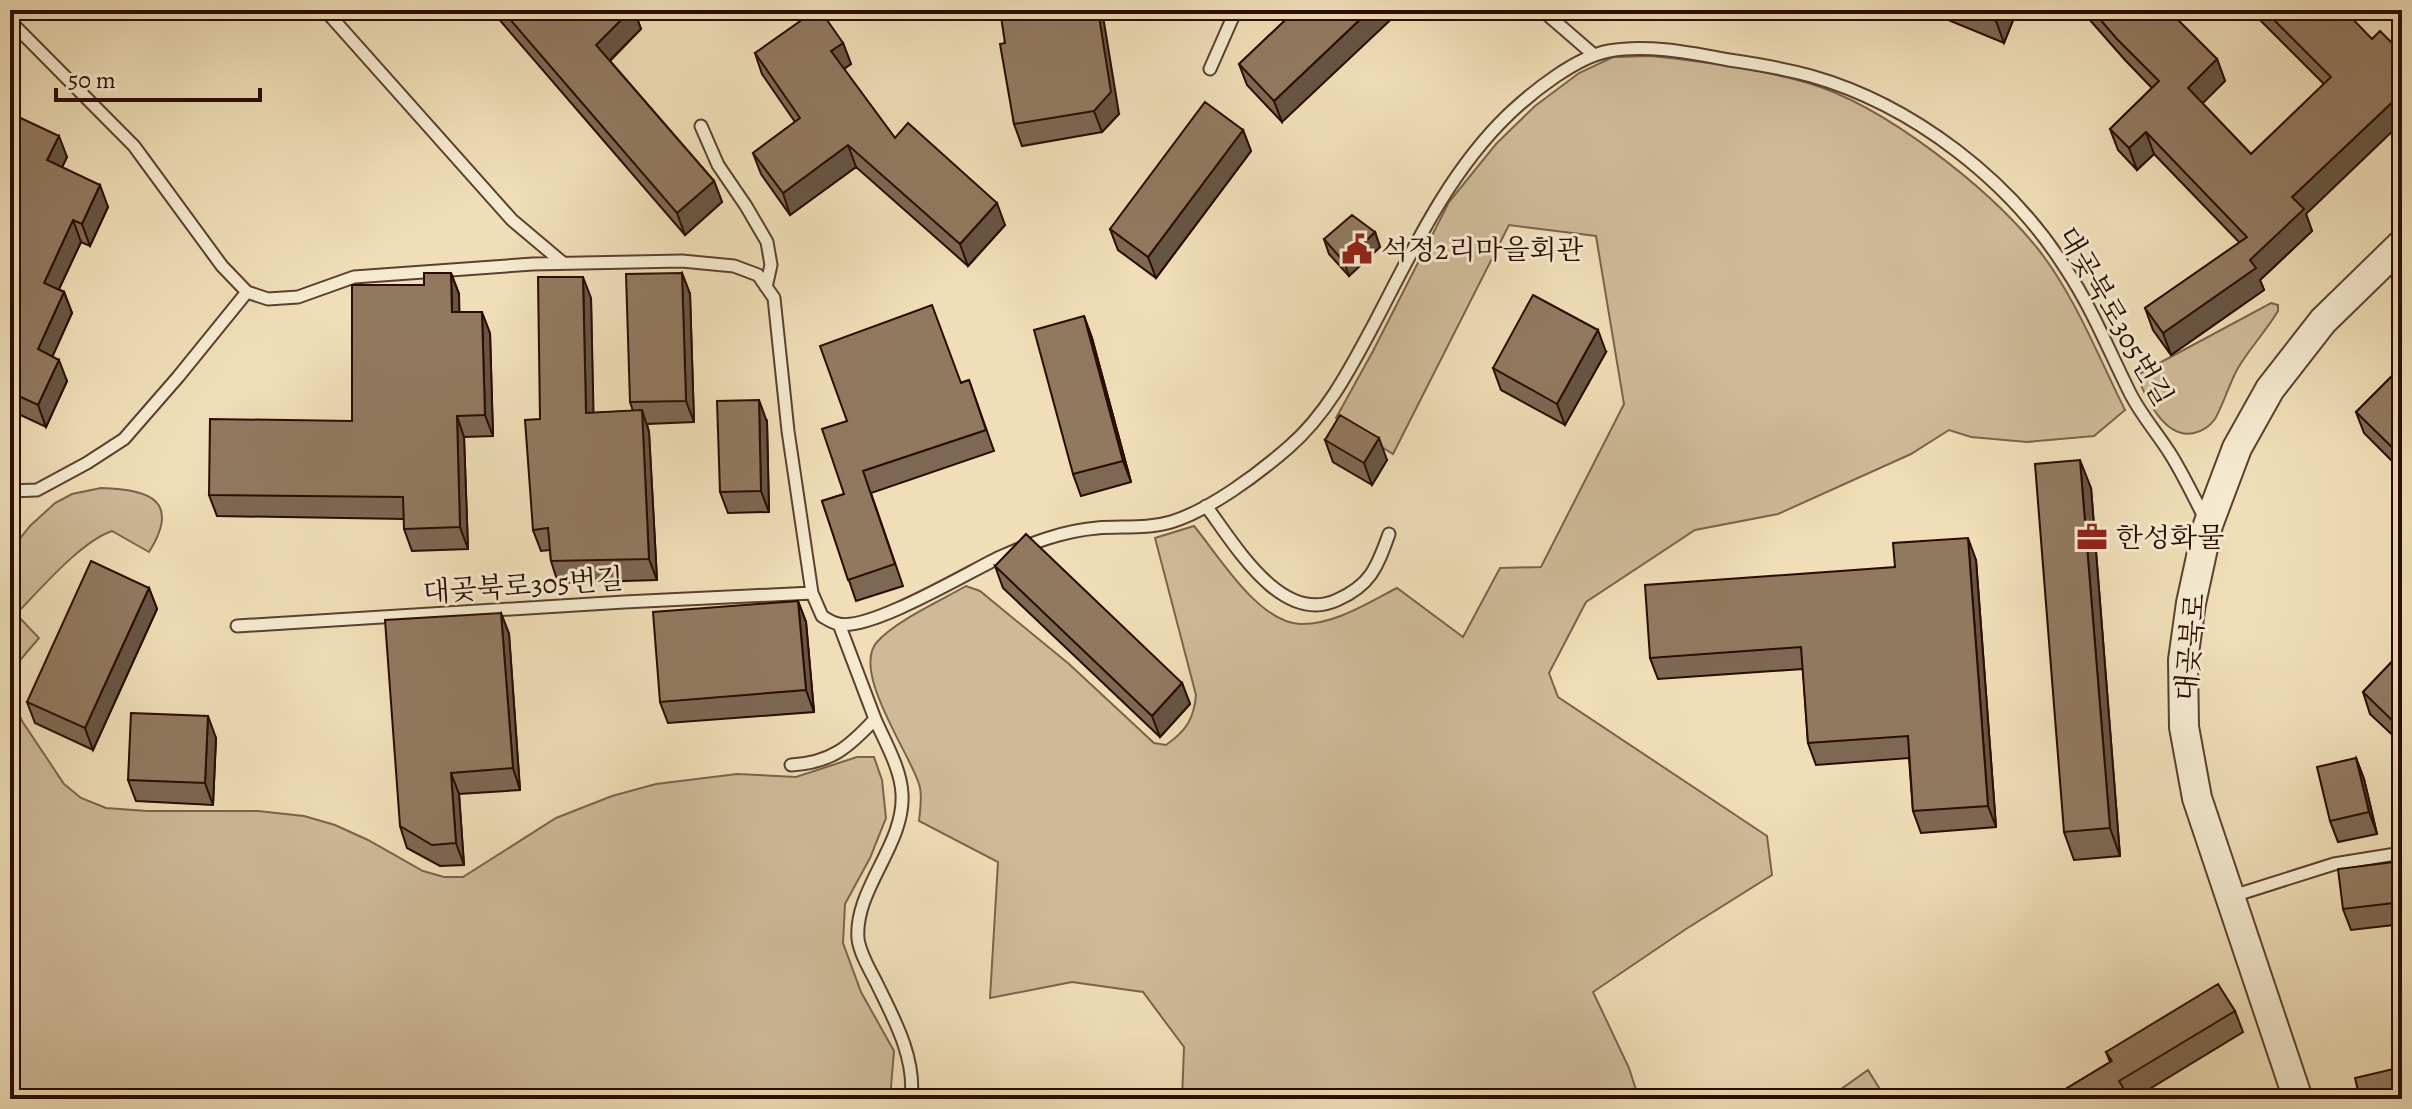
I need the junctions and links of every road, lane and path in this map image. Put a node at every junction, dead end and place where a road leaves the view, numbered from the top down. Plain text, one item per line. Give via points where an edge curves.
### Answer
1 (325, 10) edge
2 (1236, 10) edge
3 (1542, 10) edge
4 (10, 21) edge
5 (1594, 55) junction
6 (1210, 69) dead end
7 (701, 126) dead end
8 (2402, 244) edge
9 (563, 263) junction
10 (766, 287) junction
11 (247, 292) junction
12 (10, 491) edge
13 (1206, 506) junction
14 (2208, 525) junction
15 (1389, 534) dead end
16 (812, 593) junction
17 (839, 624) junction
18 (237, 626) dead end
19 (875, 719) junction
20 (791, 765) dead end
21 (2402, 853) edge
22 (2230, 897) junction
23 (911, 1099) edge
24 (2298, 1099) edge

1 - 9 lane via 512,220
2 - 6 lane
3 - 5 lane
4 - 11 lane via 134,146
5 - 13 lane, 대곶북로305번길 via 1507,116 1470,160 1433,211 1328,405 1291,446
5 - 14 lane, 대곶북로305번길 via 1656,50 1813,77 1909,118 1964,158 2042,234 2067,270 2132,398 2172,456
7 - 10 lane via 718,165 767,242 771,265
8 - 14 street, 대곶북로 via 2323,321 2270,389 2237,448
9 - 10 lane via 682,261 734,266 758,275
9 - 11 lane via 354,277 298,297 268,299
10 - 16 lane via 774,298
11 - 12 lane via 124,439 37,490
13 - 15 lane via 1251,566 1280,594 1303,605 1333,603 1359,590 1376,569
13 - 17 lane, 대곶북로305번길 via 1145,528 1095,528 1046,536 890,613 859,624
14 - 22 street, 대곶북로 via 2183,660 2184,727 2197,798
16 - 17 lane via 822,616
16 - 18 lane, 대곶북로305번길
17 - 19 lane
19 - 20 lane via 830,757
19 - 23 lane via 902,791 901,813 860,916 858,940 911,1066
21 - 22 lane via 2334,864
22 - 24 street, 대곶북로

